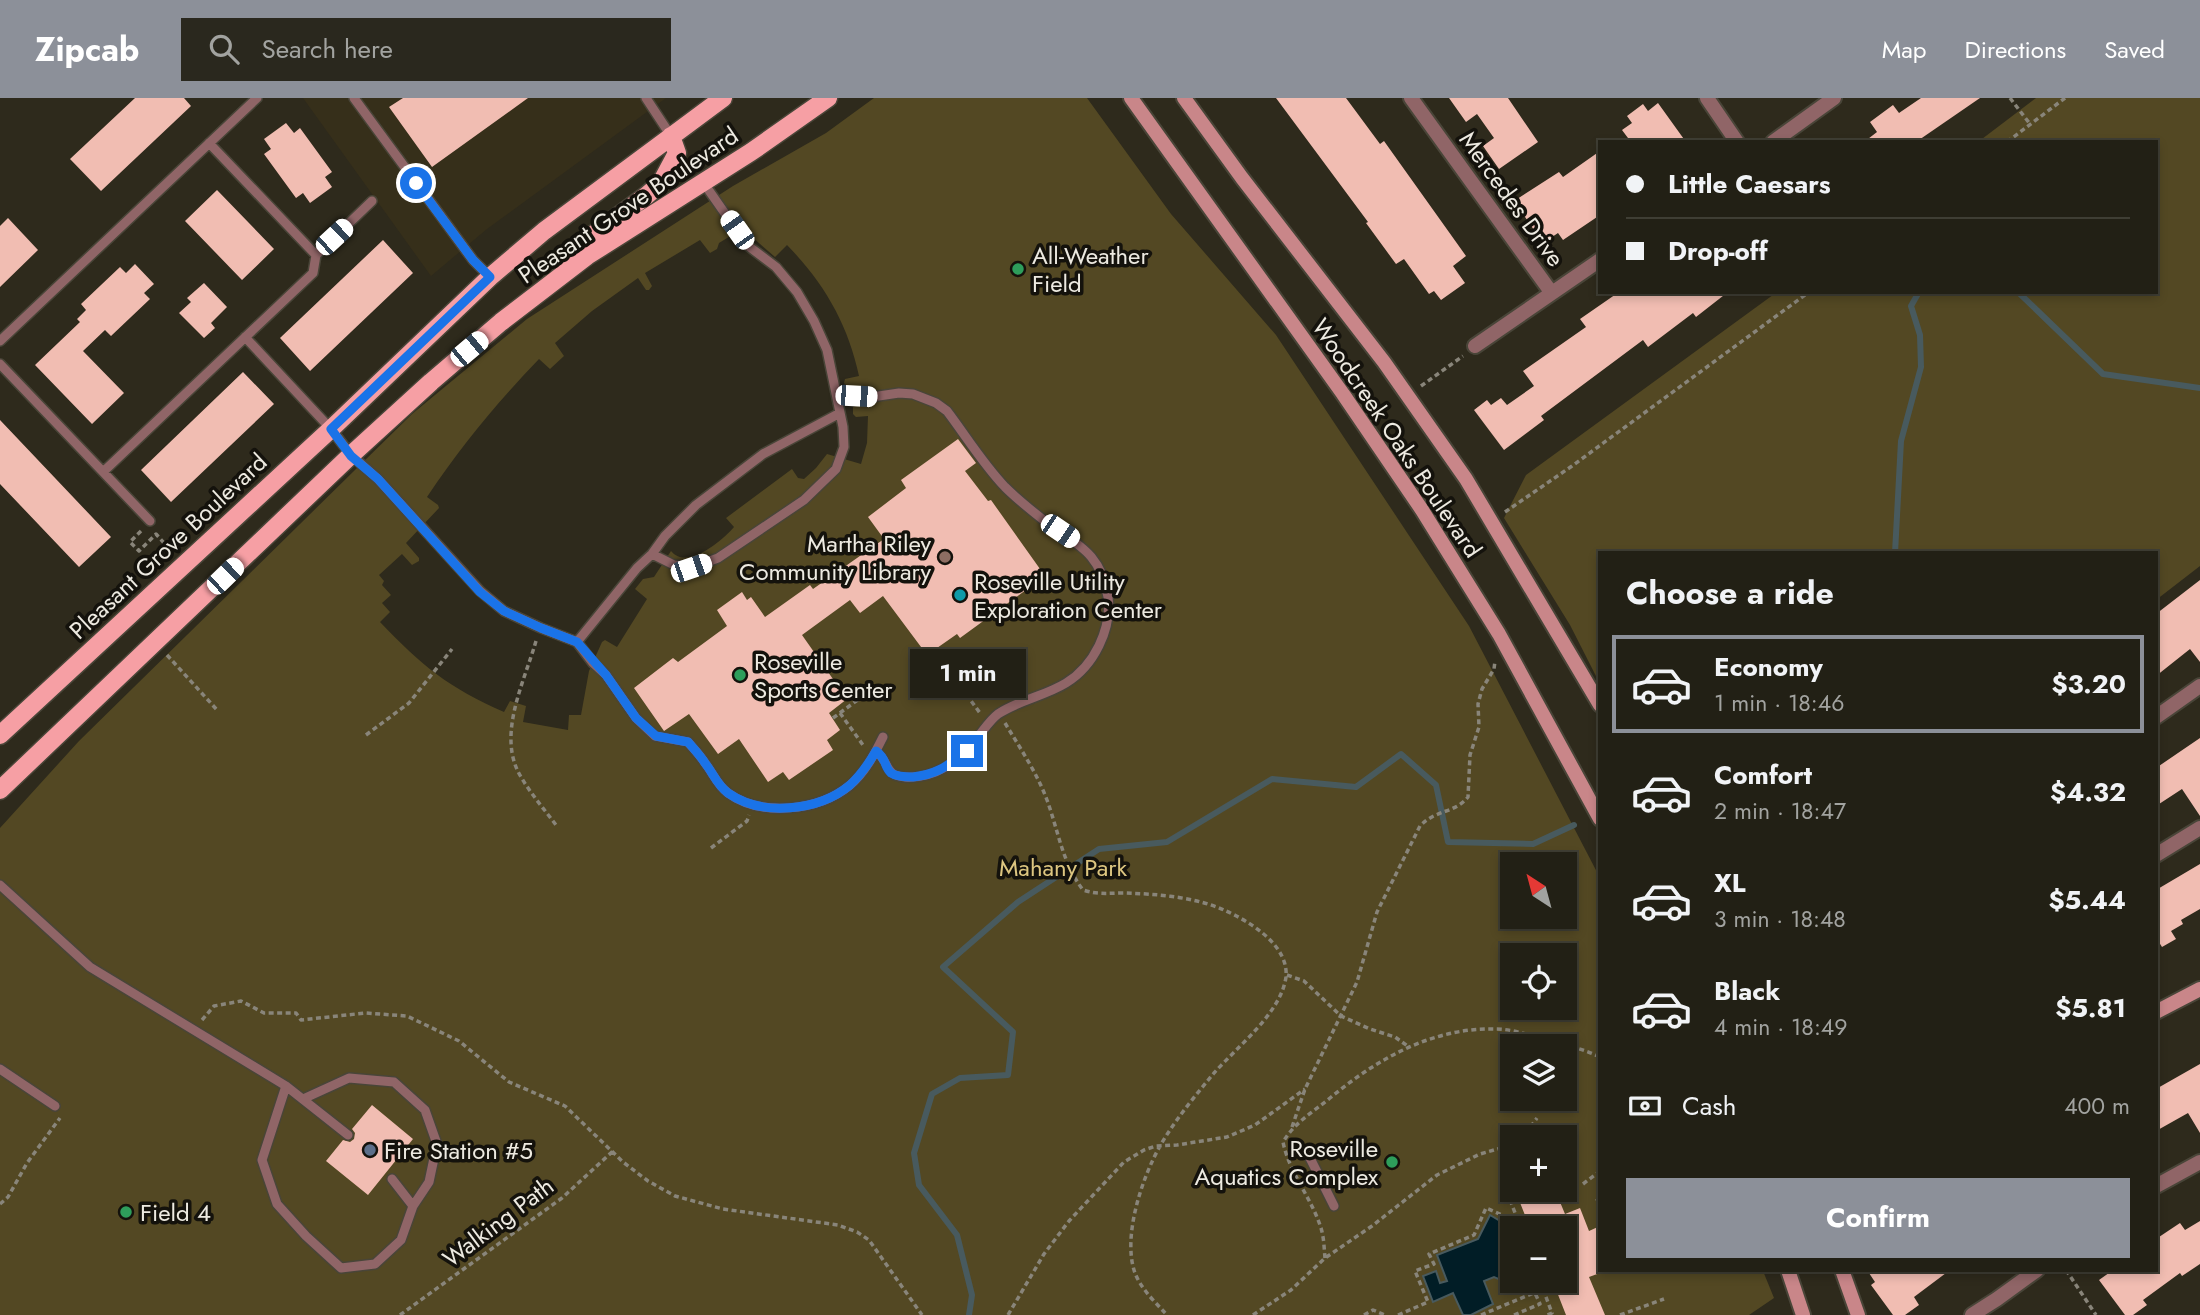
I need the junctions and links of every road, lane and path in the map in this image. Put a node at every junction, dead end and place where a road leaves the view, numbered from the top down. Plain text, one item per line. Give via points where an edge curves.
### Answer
1 (257, 98) edge
2 (646, 98) edge
3 (723, 98) edge
4 (828, 98) edge
5 (1131, 98) edge
6 (1184, 98) edge
7 (1411, 98) edge
8 (1707, 98) edge
9 (1834, 98) edge
10 (2010, 98) edge
11 (2065, 98) edge
12 (356, 99) edge
13 (2030, 124) junction
14 (671, 135) junction
15 (1736, 140) edge
16 (1776, 140) edge
17 (2010, 140) edge
18 (209, 143) junction
19 (703, 182) junction
20 (372, 201) dead end
21 (316, 255) junction
22 (1598, 261) edge
23 (490, 277) junction
24 (541, 290) junction
25 (1551, 292) junction
26 (1807, 294) edge
27 (245, 337) junction
28 (0, 341) edge
29 (1475, 346) joint
30 (0, 364) edge
31 (1408, 396) junction
32 (837, 398) junction
33 (840, 413) junction
34 (331, 429) junction
35 (351, 456) junction
36 (103, 472) junction
37 (1492, 521) junction
38 (150, 522) joint
39 (652, 554) junction
40 (184, 565) junction
41 (541, 628) junction
42 (155, 642) junction
43 (577, 642) junction
44 (452, 649) dead end
45 (1508, 652) junction
46 (966, 661) dead end
47 (2200, 685) edge
48 (856, 694) dead end
49 (1598, 702) edge
50 (218, 710) dead end
51 (1002, 712) junction
52 (840, 713) junction
53 (2158, 716) edge
54 (833, 719) dead end
55 (984, 729) junction
56 (0, 735) edge
57 (366, 735) dead end
58 (883, 737) dead end
59 (874, 754) junction
60 (0, 790) edge
61 (753, 804) junction
62 (1598, 815) edge
63 (556, 825) dead end
64 (2200, 828) edge
65 (711, 848) dead end
66 (2158, 854) edge
67 (0, 885) edge
68 (1286, 974) junction
69 (2200, 989) edge
70 (2158, 1011) edge
71 (1341, 1016) junction
72 (193, 1030) junction
73 (1409, 1047) junction
74 (1598, 1056) edge
75 (0, 1069) edge
76 (286, 1086) junction
77 (1305, 1089) junction
78 (303, 1098) junction
79 (55, 1106) joint
80 (1537, 1118) dead end
81 (1532, 1125) edge
82 (1292, 1127) junction
83 (348, 1135) dead end
84 (1160, 1147) junction
85 (1500, 1148) edge
86 (613, 1151) junction
87 (1307, 1152) dead end
88 (2200, 1162) edge
89 (1598, 1173) edge
90 (392, 1179) dead end
91 (1583, 1184) dead end
92 (2158, 1185) edge
93 (0, 1204) edge
94 (413, 1206) junction
95 (1334, 1206) dead end
96 (1504, 1216) edge
97 (1325, 1258) junction
98 (1789, 1272) edge
99 (1843, 1272) edge
100 (2034, 1272) edge
101 (2067, 1272) edge
102 (1535, 1293) joint
103 (1544, 1293) edge
104 (1664, 1299) dead end
105 (400, 1315) edge
106 (922, 1315) edge
107 (1008, 1315) edge
108 (1167, 1315) edge
109 (1253, 1315) edge
110 (1364, 1315) edge
111 (1385, 1315) edge
112 (1398, 1315) edge
113 (1481, 1315) edge
114 (1514, 1315) edge
115 (1547, 1315) edge
116 (1620, 1315) edge
117 (1803, 1315) edge
118 (1857, 1315) edge
119 (1972, 1315) edge
120 (2096, 1315) edge

1 - 18 lane
2 - 14 lane
3 - 14 main road, Pleasant Grove Boulevard
4 - 19 main road, Pleasant Grove Boulevard
5 - 45 main road, Woodcreek Oaks Boulevard via 1386,457
6 - 31 main road, Woodcreek Oaks Boulevard
7 - 25 street, Mercedes Drive
8 - 15 street
9 - 16 street
10 - 13 path
11 - 13 path
12 - 23 lane
13 - 17 path
14 - 23 main road, Pleasant Grove Boulevard
14 - 24 main road via 677,153 662,183 589,238
18 - 21 lane
18 - 28 lane
19 - 24 main road, Pleasant Grove Boulevard
19 - 32 lane via 747,245 776,267 797,292 827,350
20 - 21 lane
21 - 27 lane via 313,273
22 - 25 street
23 - 34 main road, Pleasant Grove Boulevard
24 - 35 main road, Pleasant Grove Boulevard
25 - 29 street
26 - 37 path
27 - 34 lane
27 - 36 lane
29 - 31 path
30 - 36 lane
31 - 37 main road, Woodcreek Oaks Boulevard
32 - 33 lane
32 - 51 lane via 899,393 936,403 1003,484 1094,560 1108,607 1106,631 1095,652 1078,675
33 - 39 lane via 733,475 696,505
33 - 39 lane via 844,447 836,469 804,500 735,549 701,565 674,565
34 - 35 lane
34 - 40 main road, Pleasant Grove Boulevard
35 - 41 lane via 378,479 480,592 504,611
35 - 42 main road, Pleasant Grove Boulevard
36 - 38 lane
37 - 49 main road, Woodcreek Oaks Boulevard
38 - 40 path via 130,542 139,551 156,534
39 - 43 lane
40 - 56 main road, Pleasant Grove Boulevard
41 - 43 lane
41 - 63 path via 513,716 510,745 520,776
42 - 50 path
42 - 60 main road, Pleasant Grove Boulevard
43 - 61 lane via 636,718 656,736 688,742 728,793
44 - 57 path via 409,703
45 - 62 main road, Woodcreek Oaks Boulevard
45 - 71 path via 1496,658 1482,689 1468,797 1420,826 1377,912 1357,982
46 - 55 path via 964,688 984,720
47 - 53 street
48 - 52 path via 859,699
51 - 55 lane
51 - 68 path via 1046,799 1062,853 1083,890 1095,895 1168,897 1223,909 1275,945
52 - 54 path
52 - 59 path
55 - 59 lane via 967,751 932,775 893,774 884,757
58 - 59 lane
59 - 61 lane via 848,787 831,797 800,806
61 - 65 path via 747,821
64 - 66 street
67 - 72 lane via 90,967
68 - 71 path via 1304,981
68 - 84 path via 1273,1010 1207,1082
69 - 70 main road
71 - 73 path
71 - 77 path
72 - 76 lane
72 - 86 path via 214,1006 241,1001 264,1013 296,1013 301,1020 365,1013 407,1016 459,1041 509,1082 565,1106
73 - 74 path via 1464,1031 1496,1029
73 - 82 path via 1378,1062
75 - 79 lane
76 - 78 lane
76 - 94 lane via 262,1160 277,1204 306,1236 341,1268 375,1265 401,1240
77 - 82 path
77 - 84 path via 1255,1125 1227,1137
78 - 83 lane
78 - 94 lane via 349,1078 394,1082 425,1110 437,1144 429,1182
79 - 93 path via 63,1114
80 - 81 path
82 - 97 path via 1283,1142 1286,1158 1319,1223
84 - 107 path via 1124,1162 1069,1220
84 - 108 path via 1130,1229 1131,1253 1136,1274
85 - 97 path via 1437,1175
86 - 105 path, Walking Path via 562,1198
86 - 106 path via 648,1181 675,1196 857,1232 869,1240
87 - 95 lane
88 - 92 street
89 - 91 path
90 - 94 lane
96 - 112 path via 1486,1208 1474,1235 1429,1254 1434,1264 1415,1271 1428,1302
97 - 109 path via 1291,1290
98 - 117 main road
99 - 118 main road
100 - 119 street
101 - 120 path
102 - 113 path
102 - 114 path via 1540,1304
103 - 115 path via 1552,1313
104 - 116 path
110 - 111 path via 1373,1310

